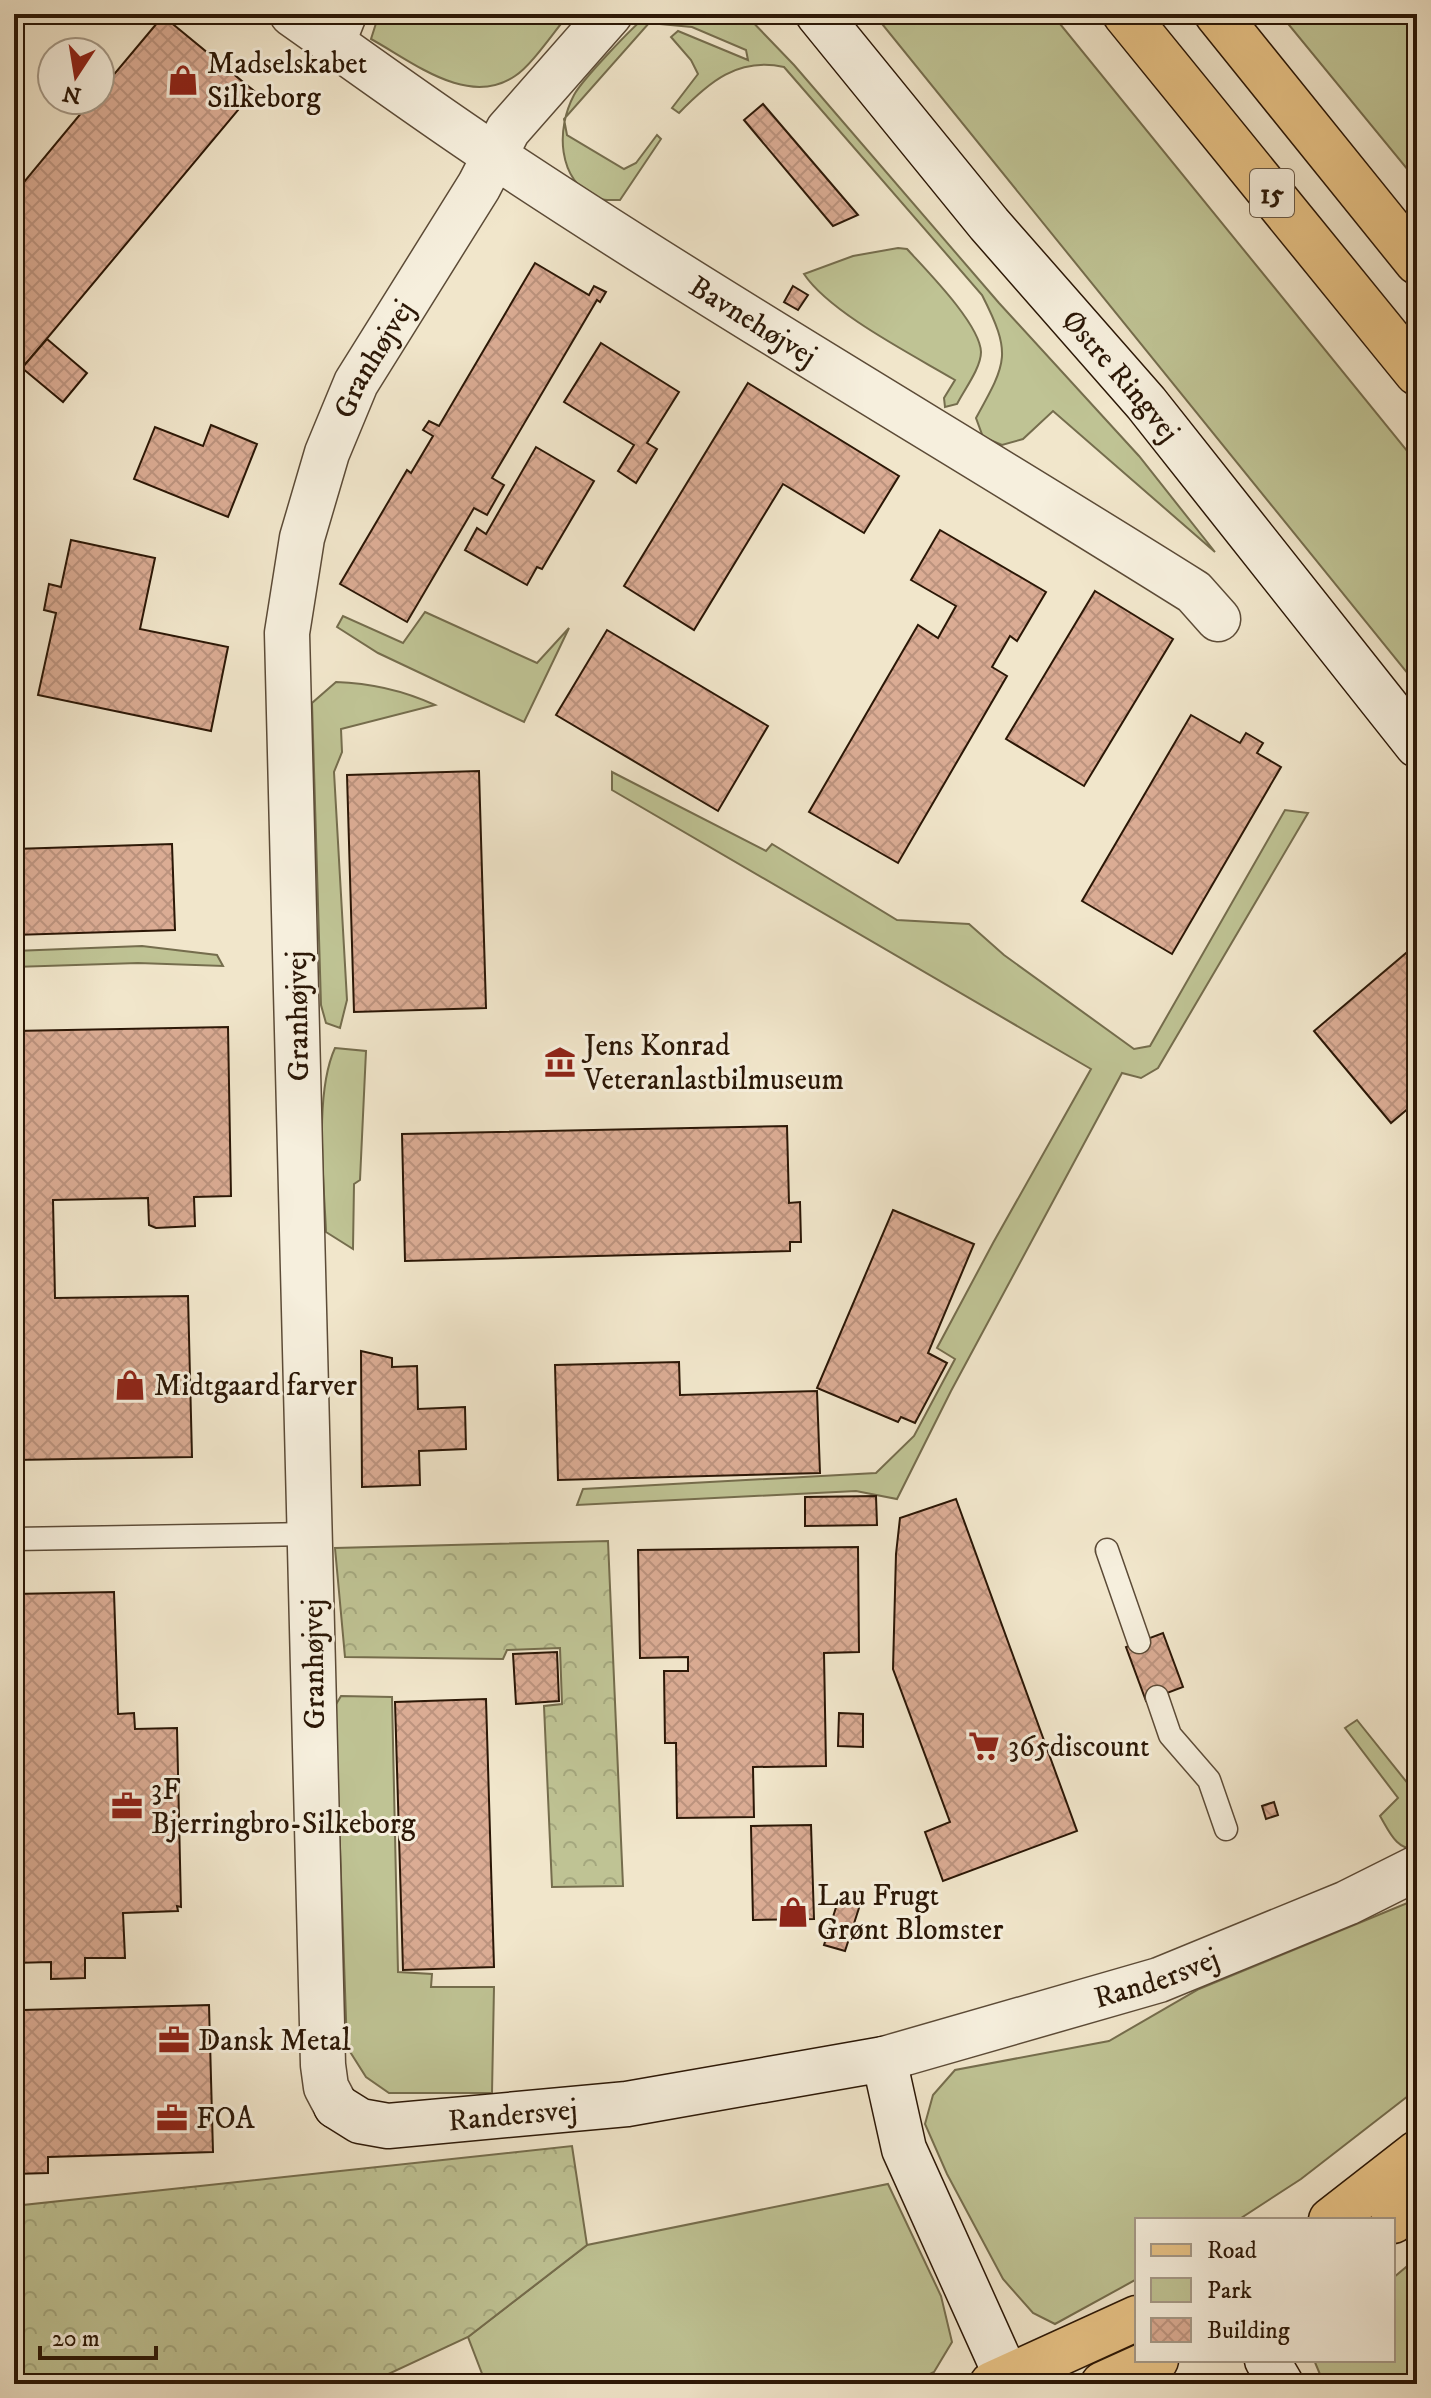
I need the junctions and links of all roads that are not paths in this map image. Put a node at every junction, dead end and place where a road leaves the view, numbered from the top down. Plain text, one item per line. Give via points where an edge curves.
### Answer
1 (292, 14) edge
2 (610, 14) edge
3 (818, 14) edge
4 (1125, 14) edge
5 (1217, 14) edge
6 (349, 32) edge
7 (495, 156) junction
8 (1417, 262) edge
9 (1417, 373) edge
10 (1218, 619) dead end
11 (1417, 745) edge
12 (310, 1534) junction
13 (14, 1539) edge
14 (1107, 1550) dead end
15 (1139, 1642) dead end
16 (1157, 1697) dead end
17 (1226, 1829) dead end
18 (1417, 1868) edge
19 (884, 2059) junction
20 (336, 2106) joint
21 (1417, 2153) edge
22 (1417, 2200) edge
23 (1334, 2218) edge
24 (1395, 2219) edge
25 (1135, 2319) edge
26 (1152, 2362) edge
27 (1268, 2362) edge
28 (1003, 2382) edge
29 (1103, 2384) edge
30 (1281, 2384) edge

1 - 6 street, Bavnehøjvej
2 - 7 street, Granhøjvej via 517,119
3 - 11 street, Østre Ringvej via 989,224 1146,403
4 - 9 main road, 15
5 - 8 main road, 15
6 - 7 street, Bavnehøjvej
7 - 10 street, Bavnehøjvej via 748,319 1194,592
7 - 12 street, Granhøjvej via 356,383 327,453 302,538 287,633
12 - 13 lane
12 - 20 street, Granhøjvej via 323,2065
14 - 15 lane
16 - 17 lane via 1170,1735 1209,1780
18 - 19 street, Randersvej via 1347,1903 1159,1980
19 - 20 street, Randersvej via 627,2104 388,2126 360,2121
19 - 28 street via 904,2149 998,2353
21 - 23 main road
22 - 24 main road
25 - 28 main road
26 - 29 main road
27 - 30 street

